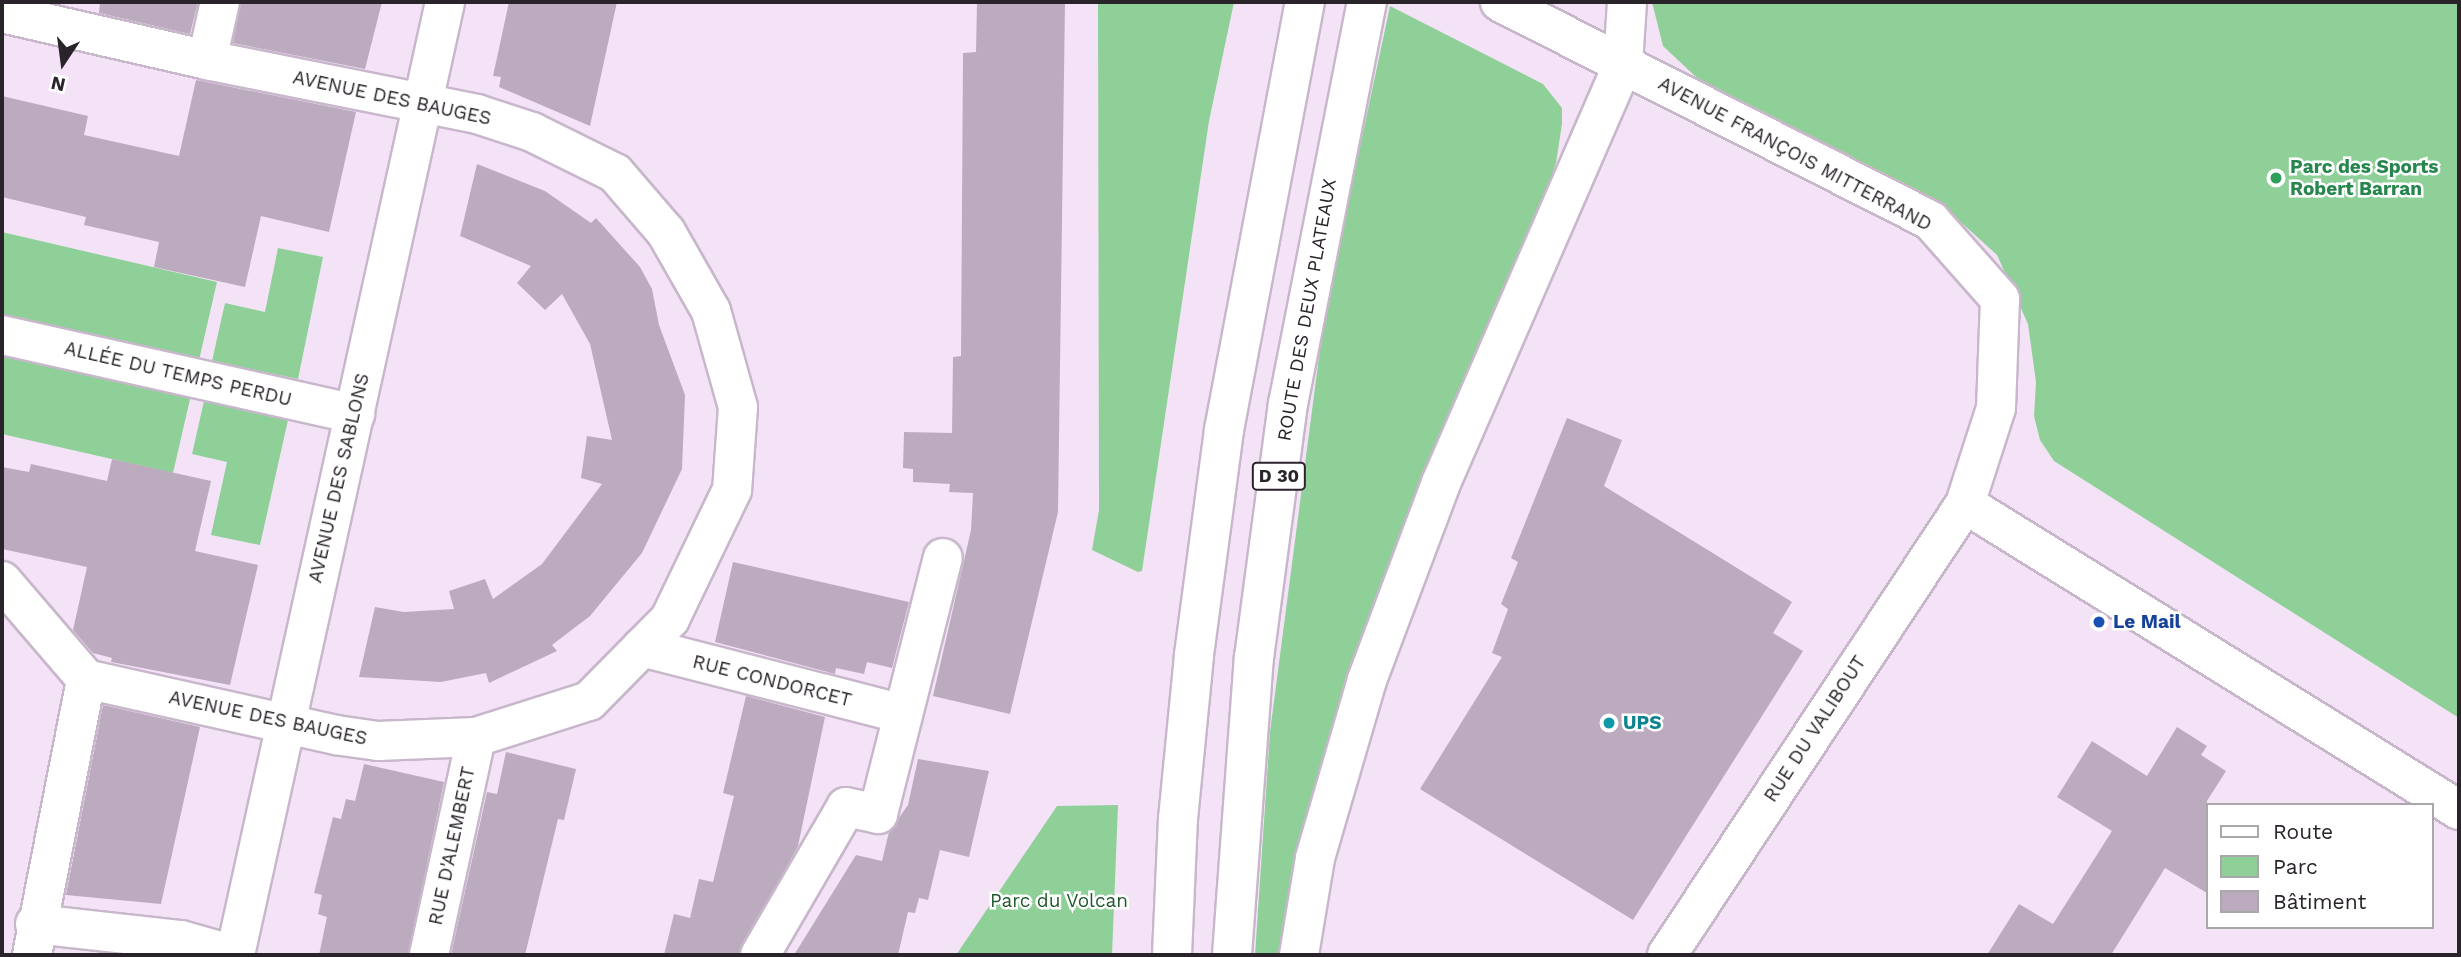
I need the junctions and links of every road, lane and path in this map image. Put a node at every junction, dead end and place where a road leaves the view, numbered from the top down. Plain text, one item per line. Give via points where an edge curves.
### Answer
1 (220, 2) edge
2 (445, 2) edge
3 (1305, 2) edge
4 (1367, 2) edge
5 (1627, 2) edge
6 (1502, 3) edge
7 (2, 13) edge
8 (207, 60) junction
9 (1623, 64) junction
10 (423, 104) junction
11 (2, 335) edge
12 (355, 414) junction
13 (1965, 504) junction
14 (943, 558) dead end
15 (2, 582) edge
16 (642, 647) junction
17 (86, 679) junction
18 (903, 714) junction
19 (285, 722) junction
20 (476, 737) junction
21 (2459, 810) edge
22 (33, 939) edge
23 (235, 955) edge
24 (429, 955) edge
25 (760, 955) edge
26 (1172, 955) edge
27 (1233, 955) edge
28 (1299, 955) edge
29 (1667, 955) edge

1 - 8 street
2 - 10 street, AVENUE DES SABLONS
3 - 26 street via 1224,430 1178,819
4 - 27 street, ROUTE DES DEUX PLATEAUX / D 30 via 1286,417 1254,658
5 - 9 street
6 - 9 street, AVENUE FRANÇOIS MITTERRAND
7 - 8 street, AVENUE DES BAUGES
8 - 10 street, AVENUE DES BAUGES
9 - 13 street, AVENUE FRANÇOIS MITTERRAND via 1931,222 2000,299 1996,408
9 - 28 street via 1441,483 1367,680 1315,858
10 - 12 street, AVENUE DES SABLONS
10 - 16 street, AVENUE DES BAUGES via 477,114 532,132 615,173 666,232 711,310 738,407 732,490 670,619
11 - 12 street, ALLÉE DU TEMPS PERDU
12 - 19 street, AVENUE DES SABLONS
13 - 21 street
13 - 29 street, RUE DU VALIBOUT
14 - 18 street
15 - 17 street
16 - 18 street, RUE CONDORCET
16 - 20 street, AVENUE DES BAUGES via 589,701
17 - 19 street, AVENUE DES BAUGES
17 - 22 street
18 - 25 street via 878,814 846,807
19 - 20 street, AVENUE DES BAUGES via 378,741
19 - 23 street, AVENUE DES SABLONS
20 - 24 street, RUE D'ALEMBERT
22 - 23 street via 181,940

